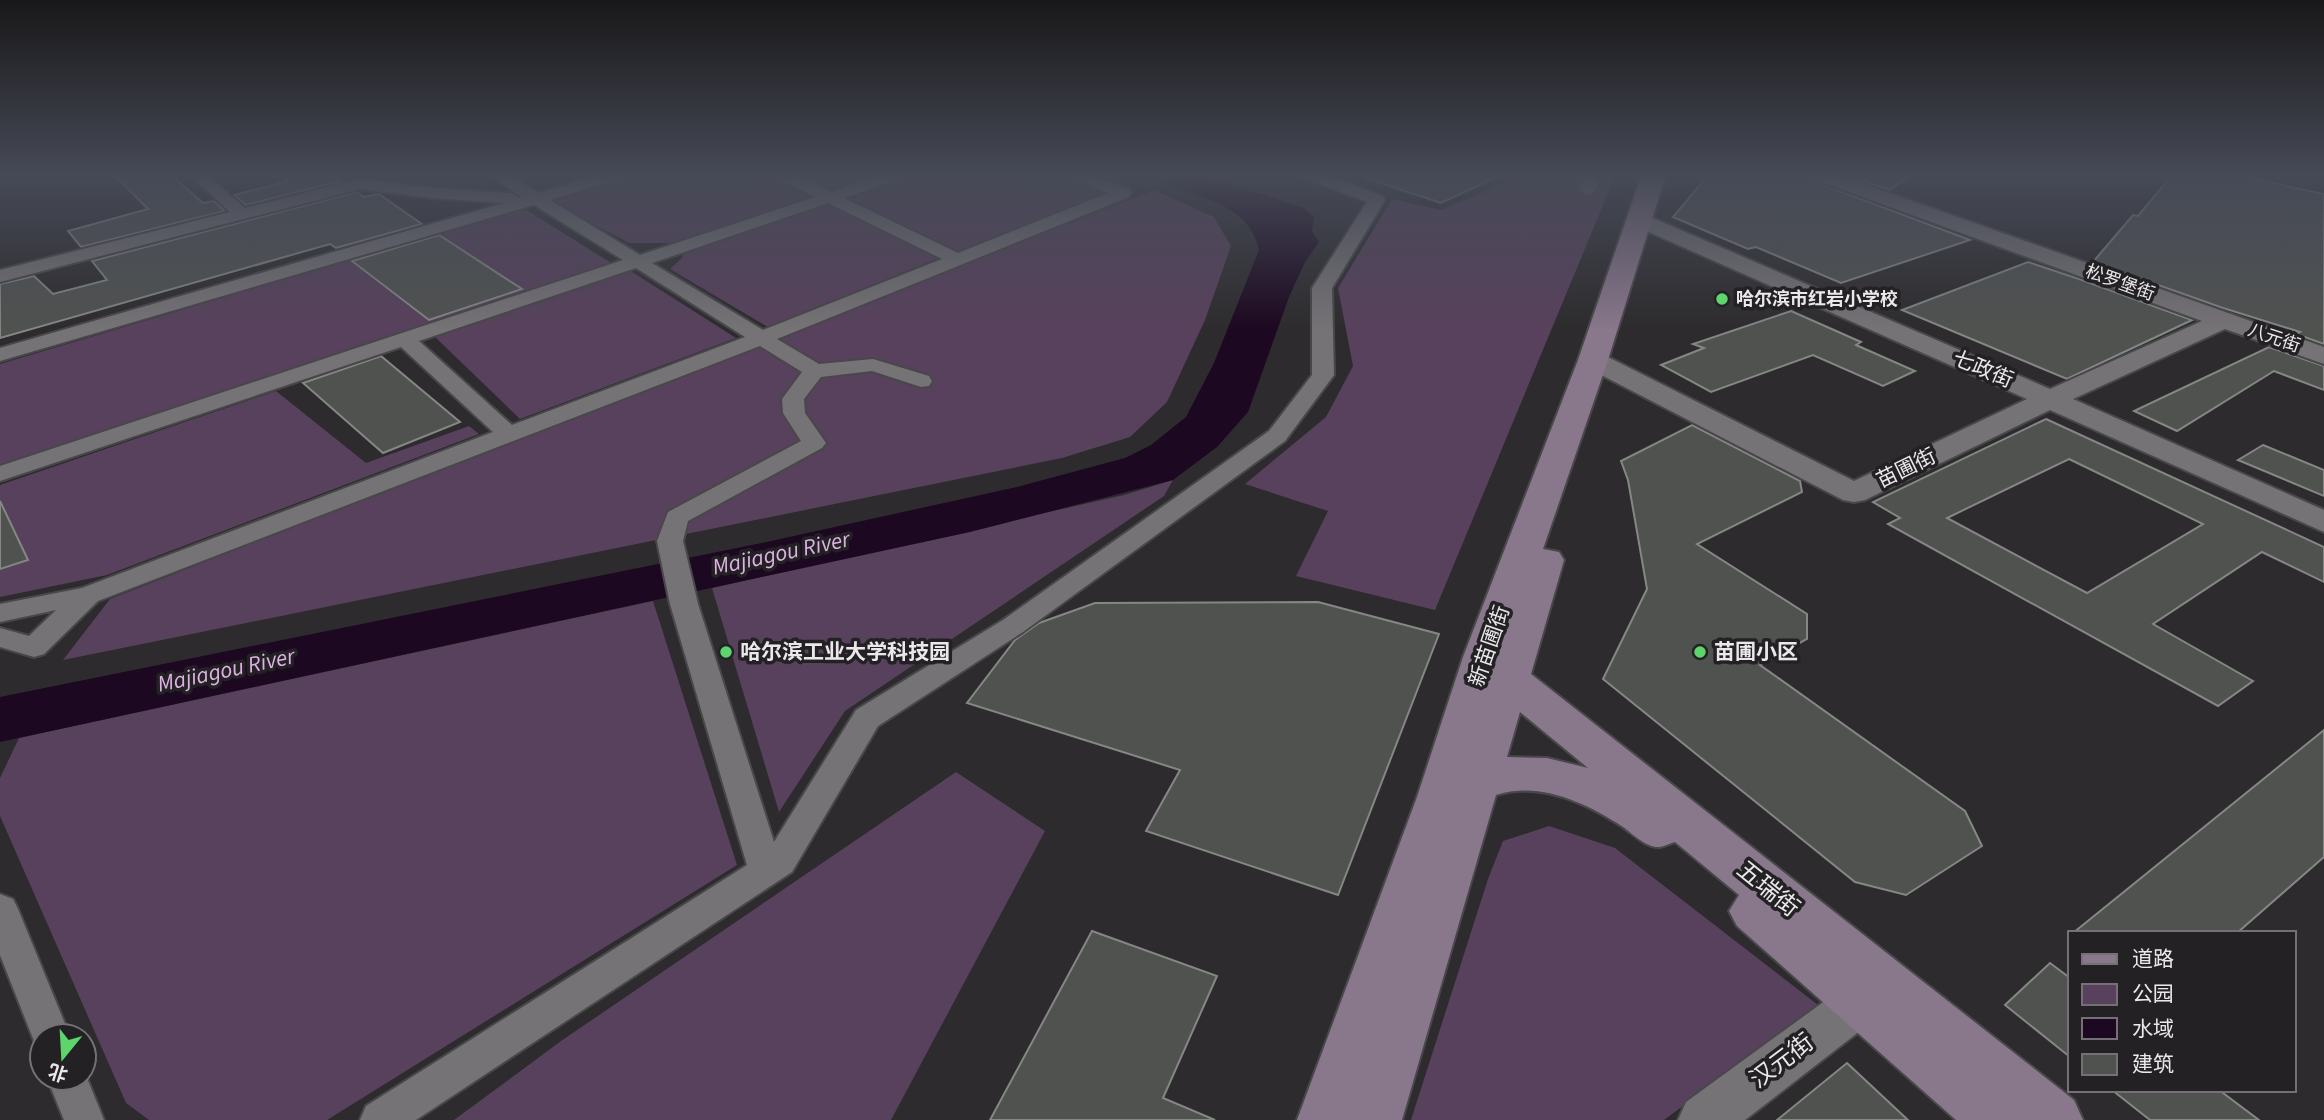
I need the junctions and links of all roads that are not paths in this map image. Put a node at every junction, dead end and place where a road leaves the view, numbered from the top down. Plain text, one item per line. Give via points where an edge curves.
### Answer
1 (194, 226) edge
2 (439, 226) edge
3 (581, 226) edge
4 (742, 226) edge
5 (889, 226) edge
6 (1038, 226) edge
7 (1361, 226) edge
8 (1644, 226) edge
9 (1655, 226) edge
10 (1963, 226) edge
11 (956, 259) junction
12 (637, 261) junction
13 (0, 276) edge
14 (2224, 320) junction
15 (761, 338) junction
16 (404, 339) junction
17 (0, 355) edge
18 (2324, 355) edge
19 (1599, 363) junction
20 (815, 371) junction
21 (921, 381) dead end
22 (2050, 398) junction
23 (509, 434) junction
24 (0, 474) edge
25 (2324, 522) edge
26 (88, 594) junction
27 (684, 604) joint
28 (0, 613) edge
29 (0, 637) edge
30 (1496, 669) junction
31 (1477, 783) junction
32 (766, 871) junction
33 (0, 909) edge
34 (1861, 1002) junction
35 (45, 1022) edge
36 (73, 1092) edge
37 (84, 1120) edge
38 (380, 1120) edge
39 (1327, 1120) edge
40 (1372, 1120) edge
41 (1704, 1120) edge
42 (2000, 1120) edge
43 (2053, 1120) edge

1 - 13 street
2 - 17 street
3 - 12 street
4 - 12 street
5 - 11 street
6 - 11 street
7 - 32 street via 1322,288 1323,375 1278,436 1013,626 867,718 780,862
8 - 19 main road, 新苗圃街
9 - 22 street, 七政街
10 - 14 street, 松罗堡街
11 - 15 street
12 - 15 street
12 - 16 street
14 - 18 street, 八元街
14 - 22 street, 苗圃街
15 - 20 street
15 - 23 street
16 - 23 street
16 - 24 street
19 - 22 street, 苗圃街 via 1854,493
19 - 30 main road, 新苗圃街
20 - 21 street via 873,365
20 - 27 street via 793,399 794,414 814,443 677,517 670,541
22 - 25 street, 七政街
23 - 26 street
26 - 28 street
26 - 29 street via 34,647
27 - 32 street
30 - 31 main road, 新苗圃街
30 - 39 main road, 新苗圃街 via 1441,797
30 - 43 main road, 五瑞街
31 - 34 main road, 五瑞街 via 1509,774 1538,774 1597,789 1647,818
31 - 40 main road, 新苗圃街
32 - 38 street
33 - 35 street
34 - 41 street, 汉元街
34 - 42 main road, 五瑞街
36 - 37 street

